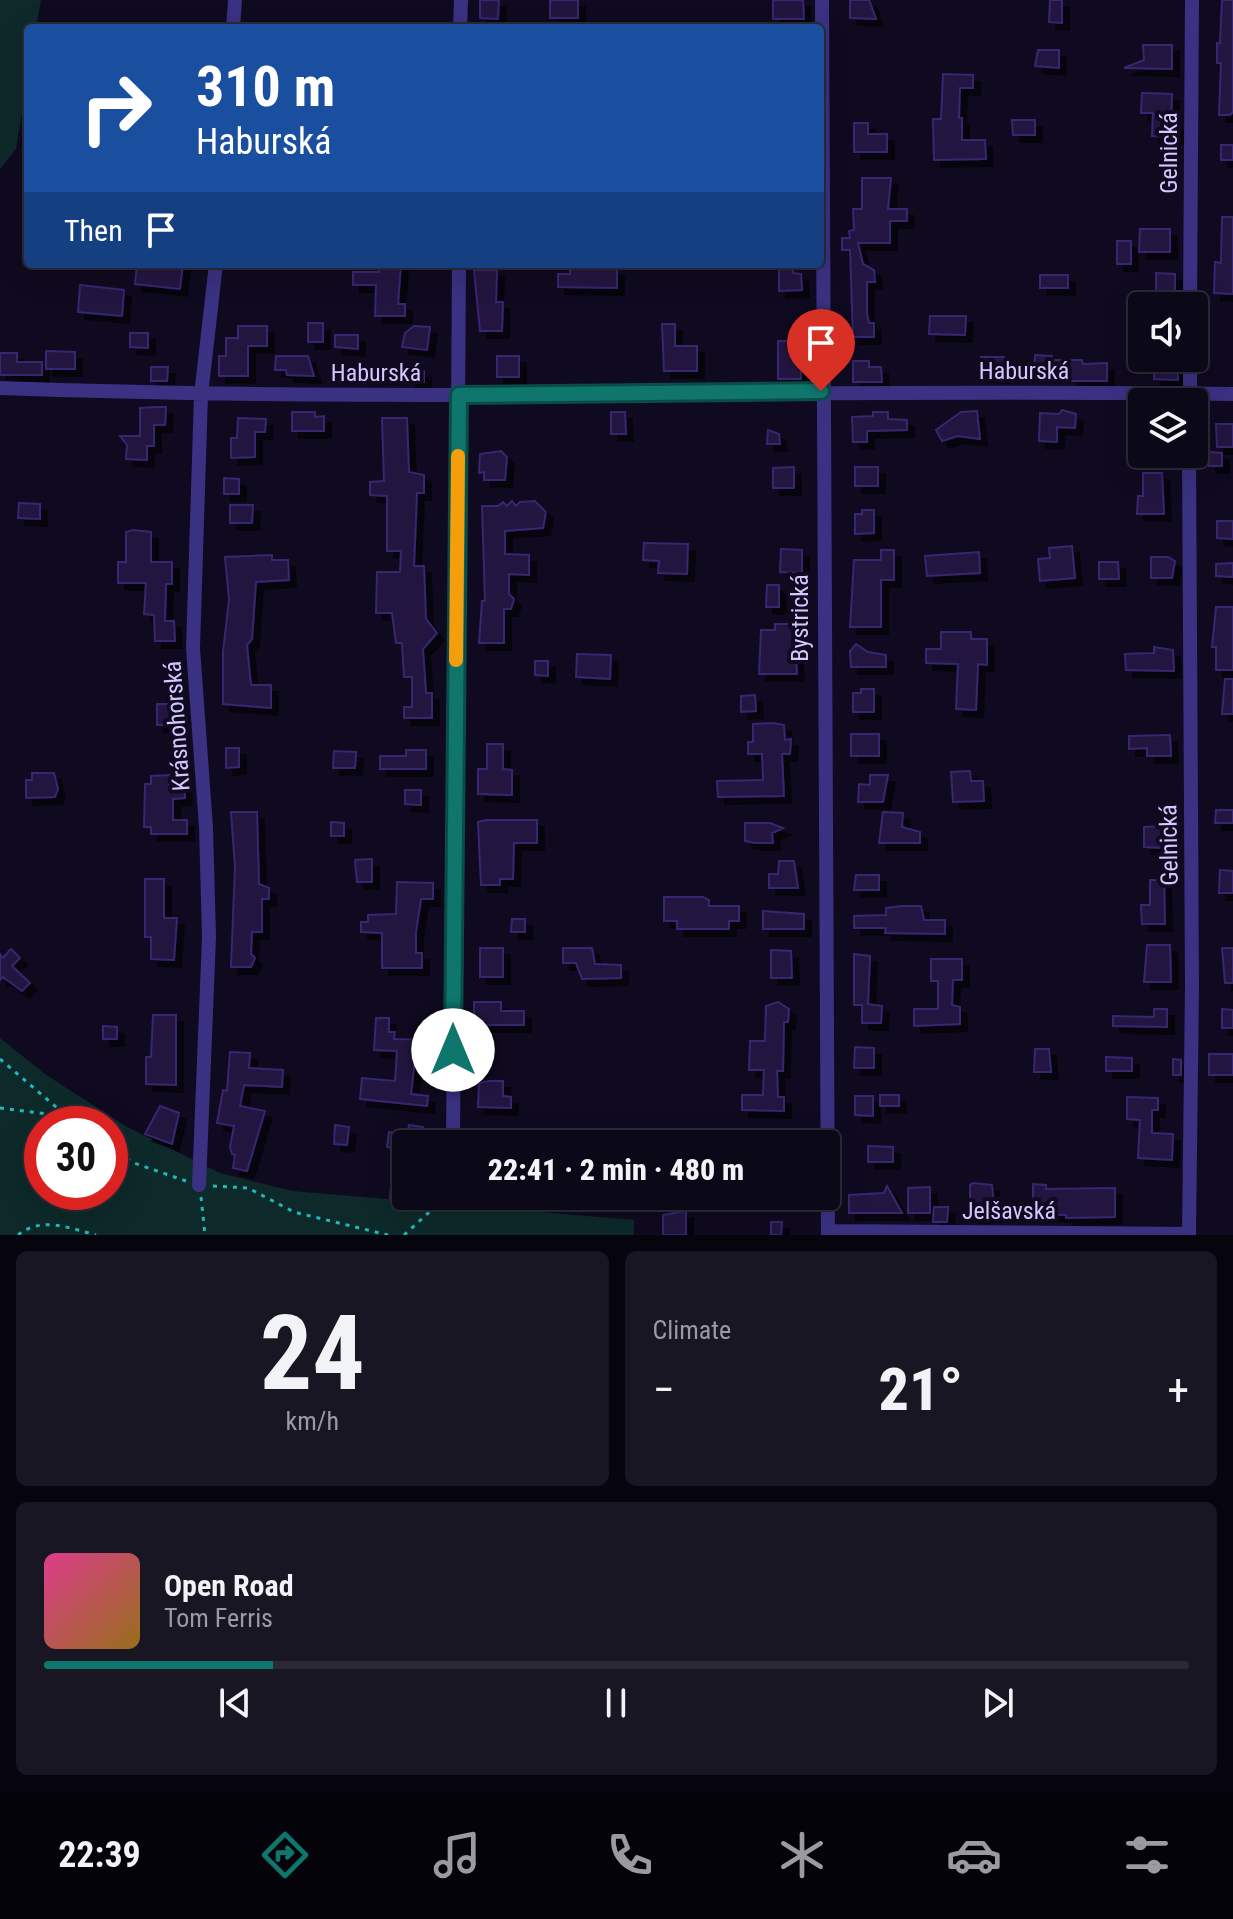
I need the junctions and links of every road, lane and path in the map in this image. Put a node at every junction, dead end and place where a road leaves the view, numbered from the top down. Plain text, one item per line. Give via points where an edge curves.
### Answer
1 (235, 0) edge
2 (461, 0) edge
3 (822, 0) edge
4 (1192, 0) edge
5 (233, 24) edge
6 (460, 24) edge
7 (822, 24) edge
8 (216, 268) edge
9 (459, 268) edge
10 (821, 268) edge
11 (1190, 292) edge
12 (0, 388) edge
13 (821, 391) junction
14 (1233, 394) edge
15 (201, 395) junction
16 (459, 395) junction
17 (1208, 396) edge
18 (1128, 397) edge
19 (1189, 468) edge
20 (0, 1059) edge
21 (53, 1106) edge
22 (0, 1108) edge
23 (24, 1111) edge
24 (453, 1130) edge
25 (128, 1159) edge
26 (199, 1185) junction
27 (432, 1210) edge
28 (362, 1232) edge
29 (828, 1233) edge
30 (205, 1234) edge
31 (1189, 1234) edge
32 (18, 1235) edge
33 (96, 1235) edge
34 (388, 1235) edge
35 (404, 1235) edge

1 - 5 street
2 - 6 street
3 - 7 street, Bystrická
4 - 11 street, Gelnická
8 - 15 street, Krásnohorská
9 - 16 street
10 - 13 street, Bystrická
12 - 15 street, Haburská
13 - 16 street, Haburská
13 - 18 street, Haburská
13 - 29 street, Bystrická
14 - 17 street, Haburská
15 - 16 street, Haburská
15 - 26 street, Krásnohorská via 193,648 209,937
16 - 24 street
19 - 31 street, Gelnická
20 - 21 path
22 - 23 path
25 - 26 path
26 - 28 path via 248,1188 294,1212
26 - 30 path
27 - 35 path
28 - 34 path
29 - 31 street, Jelšavská
32 - 33 path via 32,1224

